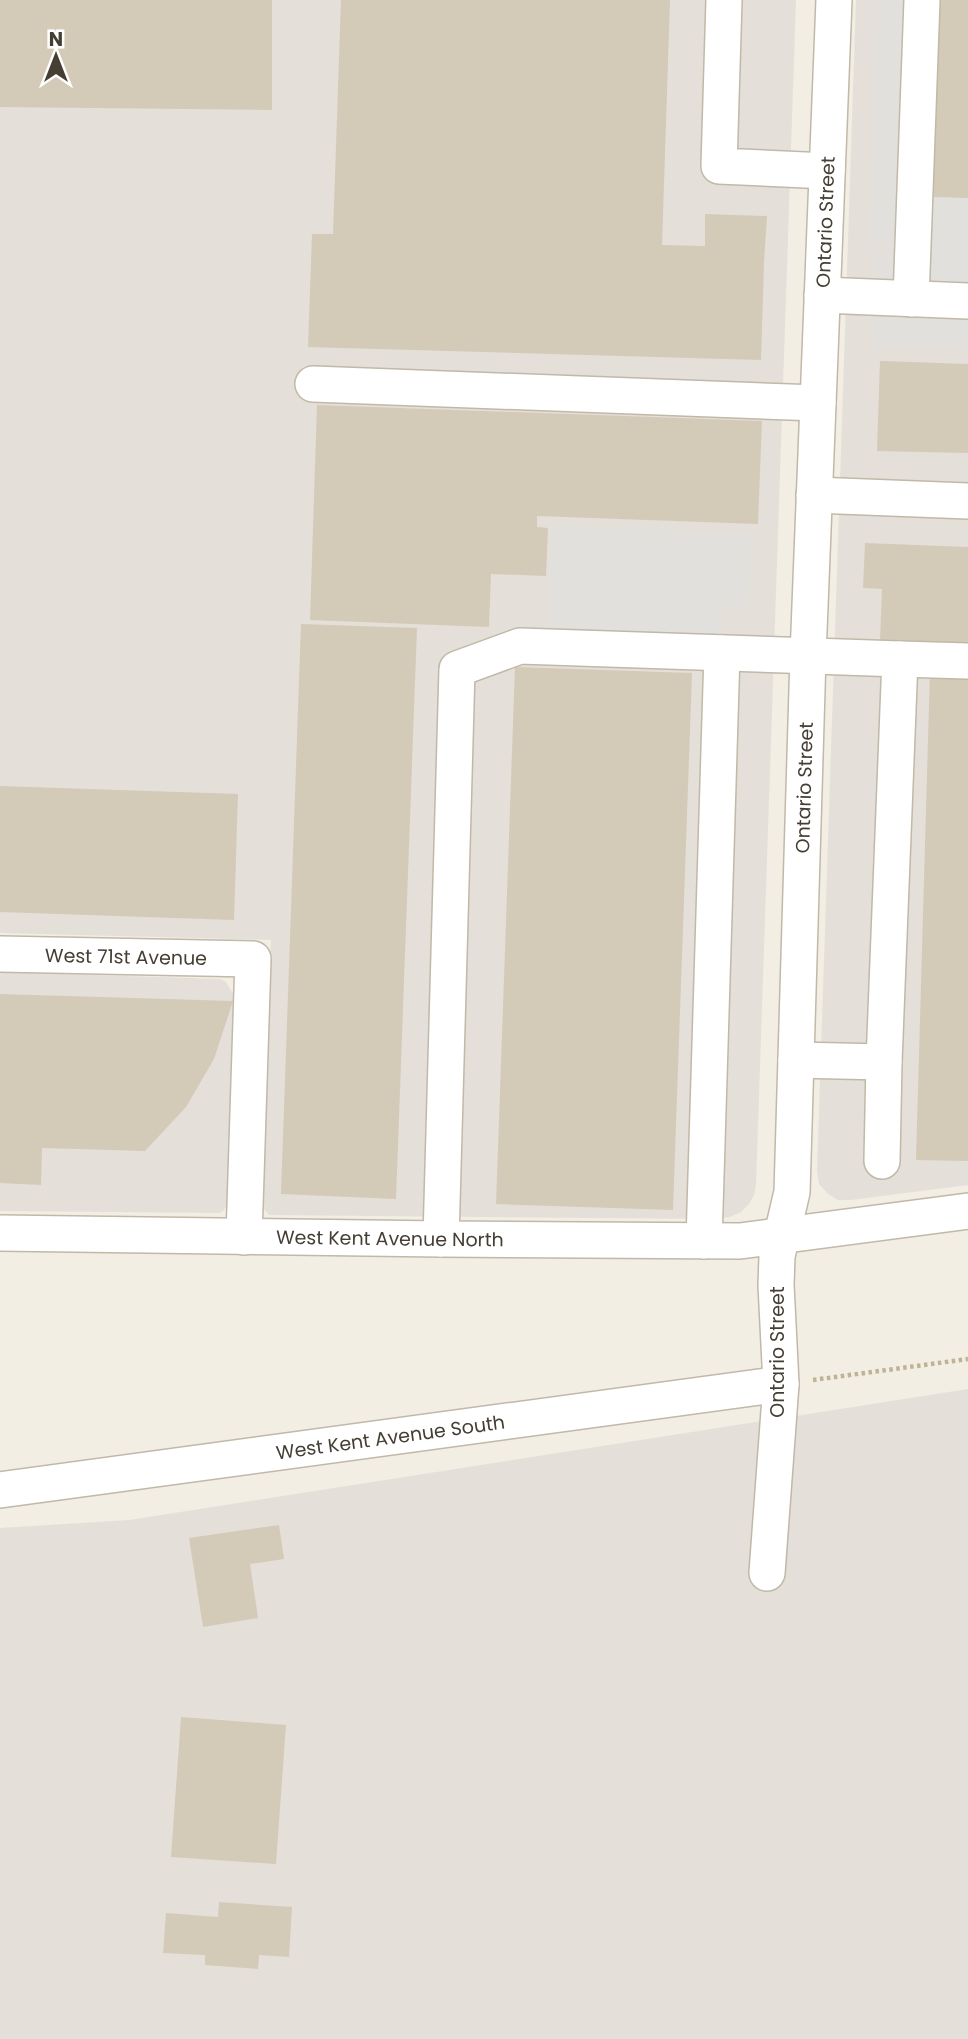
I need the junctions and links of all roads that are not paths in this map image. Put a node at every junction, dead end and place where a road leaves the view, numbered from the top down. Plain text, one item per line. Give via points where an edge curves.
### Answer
1 (724, 0) edge
2 (834, 0) edge
3 (922, 0) edge
4 (827, 172) junction
5 (822, 295) junction
6 (911, 299) junction
7 (968, 301) edge
8 (313, 384) dead end
9 (818, 403) junction
10 (814, 495) junction
11 (968, 501) edge
12 (722, 653) junction
13 (807, 656) junction
14 (900, 659) junction
15 (968, 662) edge
16 (0, 954) edge
17 (796, 1060) junction
18 (884, 1062) junction
19 (882, 1161) dead end
20 (968, 1211) edge
21 (0, 1233) edge
22 (781, 1235) junction
23 (244, 1237) junction
24 (441, 1239) junction
25 (704, 1241) junction
26 (781, 1384) junction
27 (0, 1490) edge
28 (767, 1573) dead end

1 - 4 street via 719,166
2 - 4 street, Ontario Street
3 - 6 street
4 - 5 street, Ontario Street
5 - 6 street
5 - 9 street, Ontario Street
6 - 7 street
8 - 9 street
9 - 10 street, Ontario Street
10 - 11 street
10 - 13 street, Ontario Street
12 - 13 street
12 - 24 street via 520,646 457,669
12 - 25 street
13 - 14 street
13 - 17 street, Ontario Street
14 - 15 street
14 - 18 street
16 - 23 street, West 71st Avenue via 253,959
17 - 18 street
17 - 22 street, Ontario Street via 792,1192
18 - 19 street
20 - 22 street, West Kent Avenue North
21 - 23 street, West Kent Avenue North
22 - 25 street, West Kent Avenue North
22 - 26 street, Ontario Street via 776,1285
23 - 24 street, West Kent Avenue North
24 - 25 street, West Kent Avenue North
26 - 27 street, West Kent Avenue South
26 - 28 street, Ontario Street

